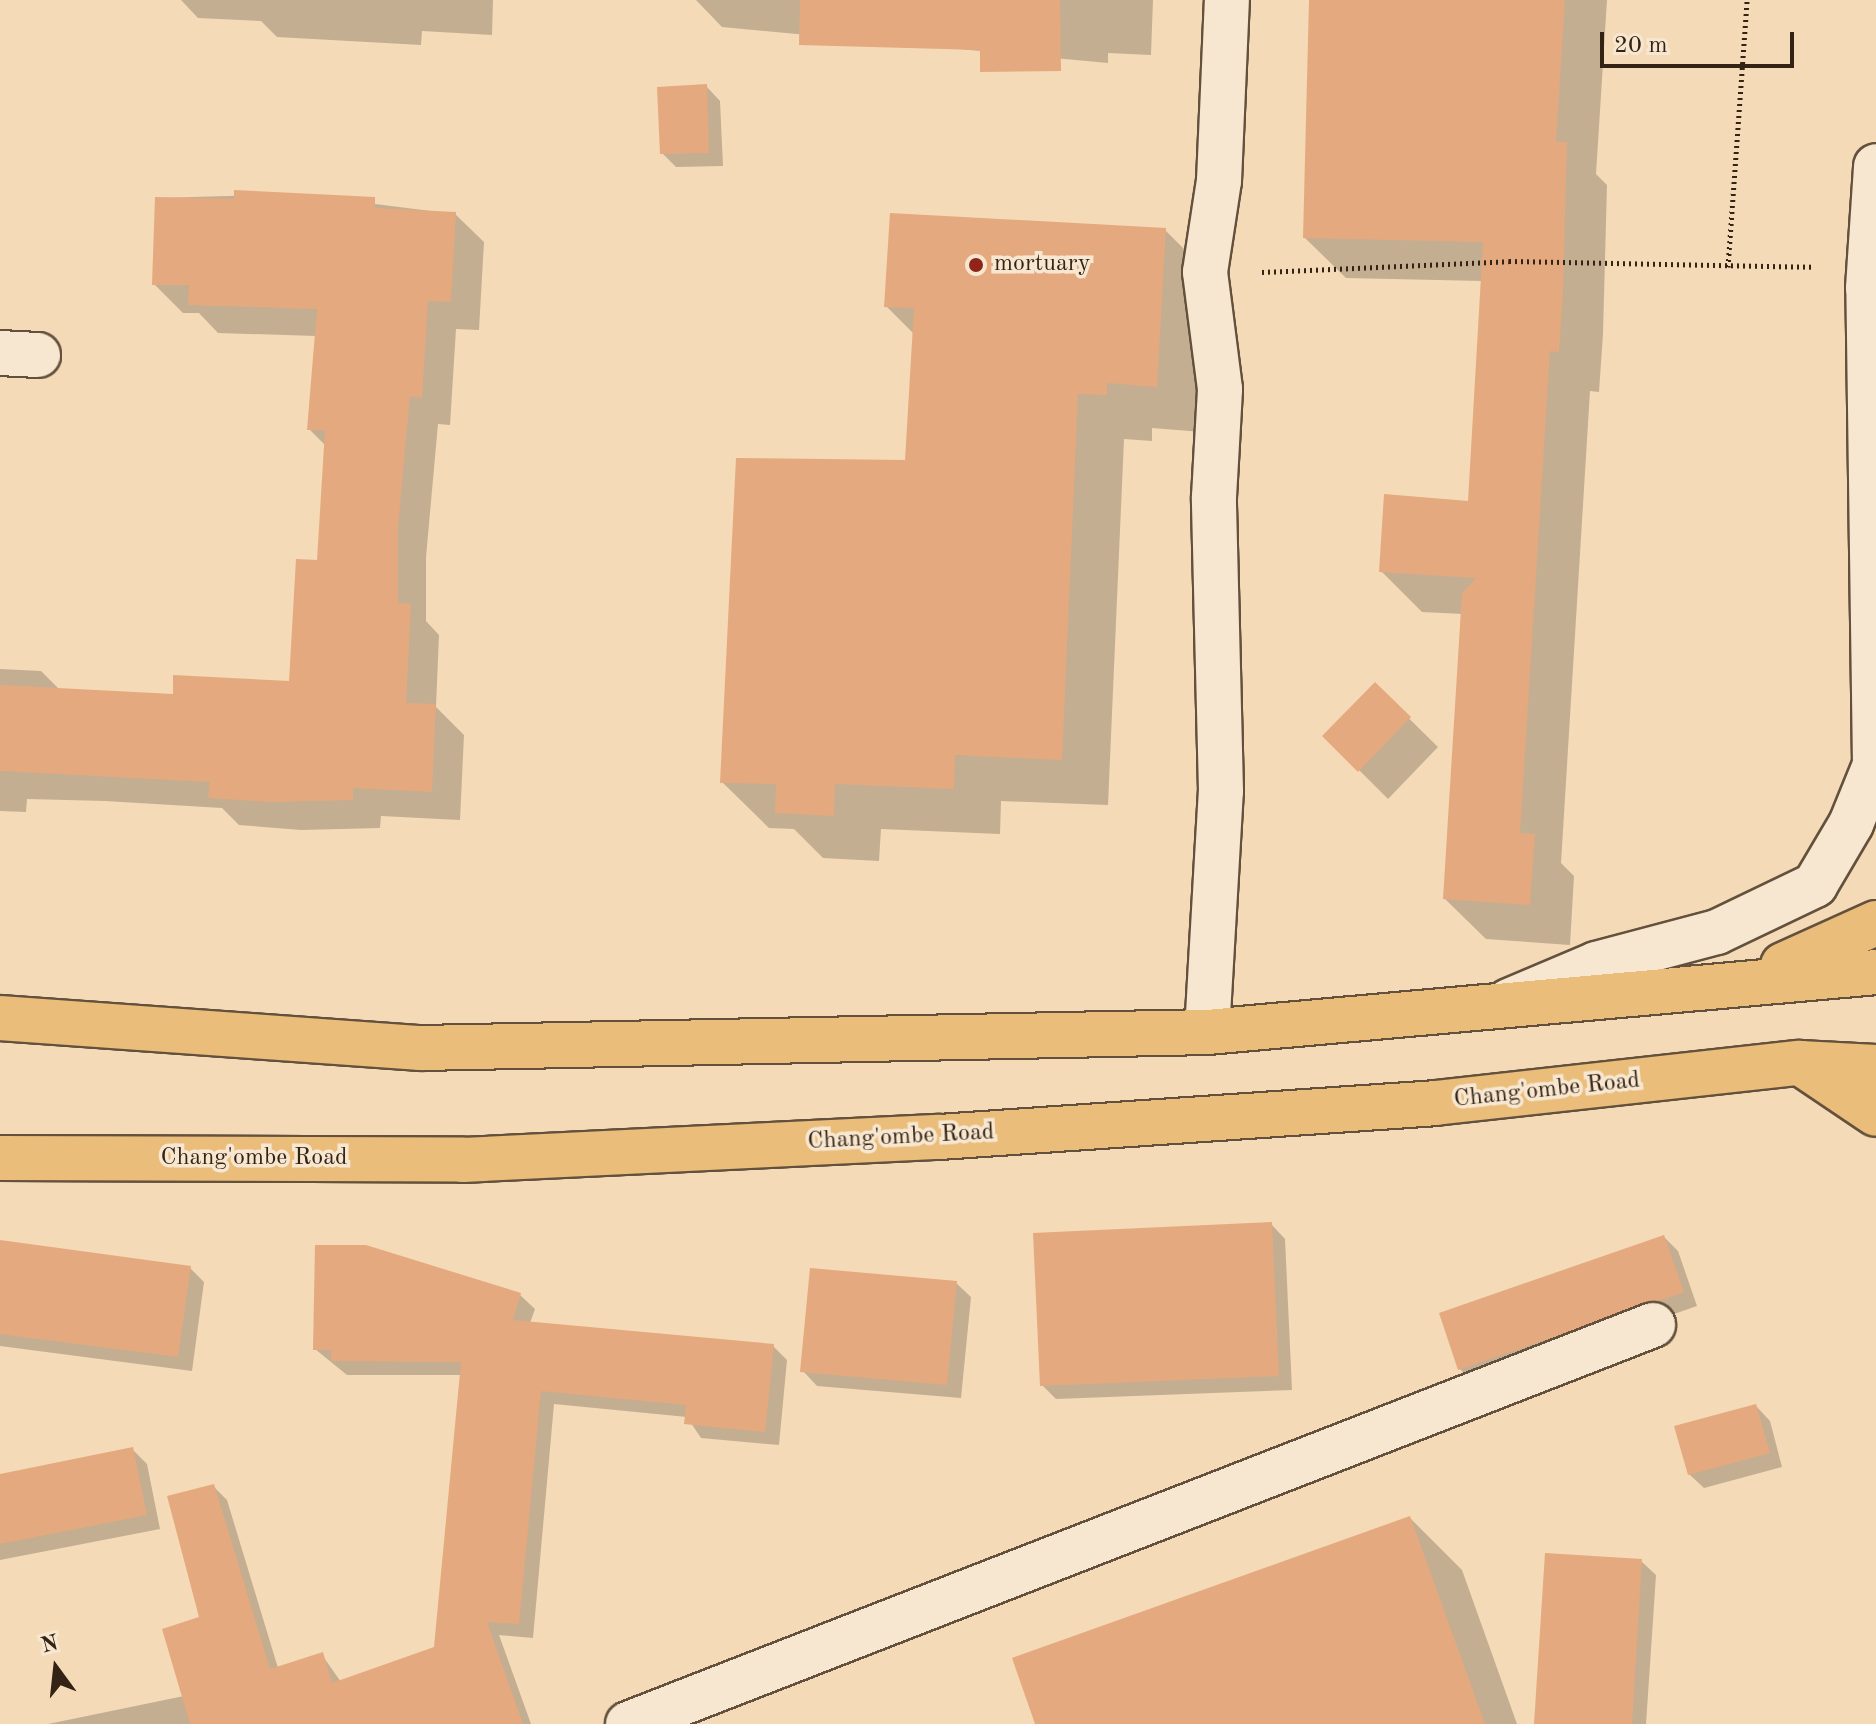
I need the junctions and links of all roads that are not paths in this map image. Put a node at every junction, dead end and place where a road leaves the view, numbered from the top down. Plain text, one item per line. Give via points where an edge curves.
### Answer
1 (1227, 0) edge
2 (1876, 166) edge
3 (1876, 923) edge
4 (1876, 972) edge
5 (1743, 980) junction
6 (1509, 1001) junction
7 (0, 1018) edge
8 (1207, 1032) junction
9 (1800, 1063) junction
10 (1876, 1067) edge
11 (1876, 1114) edge
12 (0, 1158) edge
13 (1653, 1325) dead end
14 (628, 1724) edge

1 - 8 street via 1219,181 1205,272 1220,389 1214,497 1221,791
2 - 6 street via 1870,258 1875,765 1851,824 1815,885 1702,937 1596,964
3 - 5 main road
4 - 5 main road
5 - 6 main road
6 - 8 main road
7 - 8 main road via 420,1048
9 - 10 main road, Chang'ombe Road
9 - 11 main road
9 - 12 main road, Chang'ombe Road via 1435,1103 939,1137 463,1160
13 - 14 street

